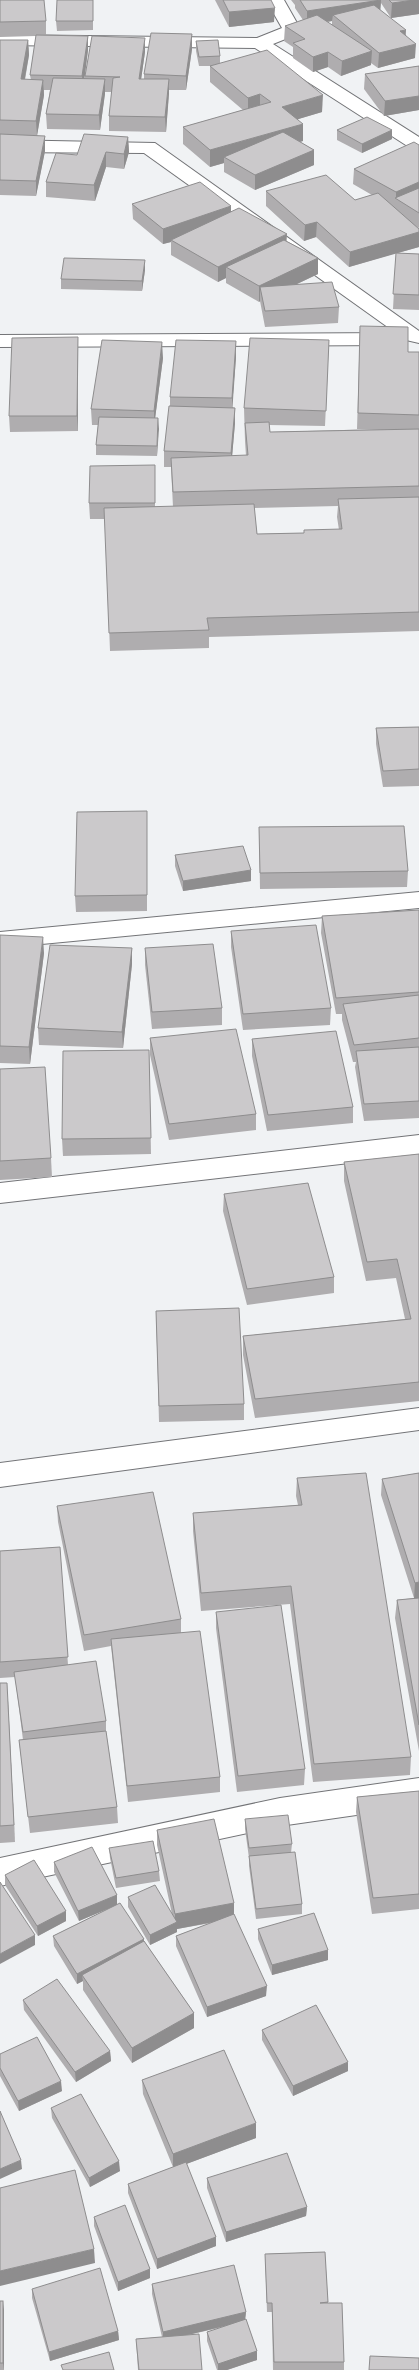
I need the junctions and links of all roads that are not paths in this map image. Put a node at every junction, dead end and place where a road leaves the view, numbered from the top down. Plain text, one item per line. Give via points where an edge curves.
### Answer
1 (274, 0) edge
2 (0, 40) edge
3 (259, 43) junction
4 (415, 138) edge
5 (0, 146) edge
6 (418, 338) edge
7 (0, 341) edge
8 (419, 900) edge
9 (0, 940) edge
10 (419, 1145) edge
11 (0, 1193) edge
12 (419, 1419) edge
13 (0, 1474) edge
14 (419, 1792) edge
15 (0, 1872) edge

1 - 3 street via 292,30
2 - 3 street
3 - 4 street
5 - 6 street via 148,147
6 - 7 street
8 - 9 street
10 - 11 street
12 - 13 street
14 - 15 street via 280,1812

